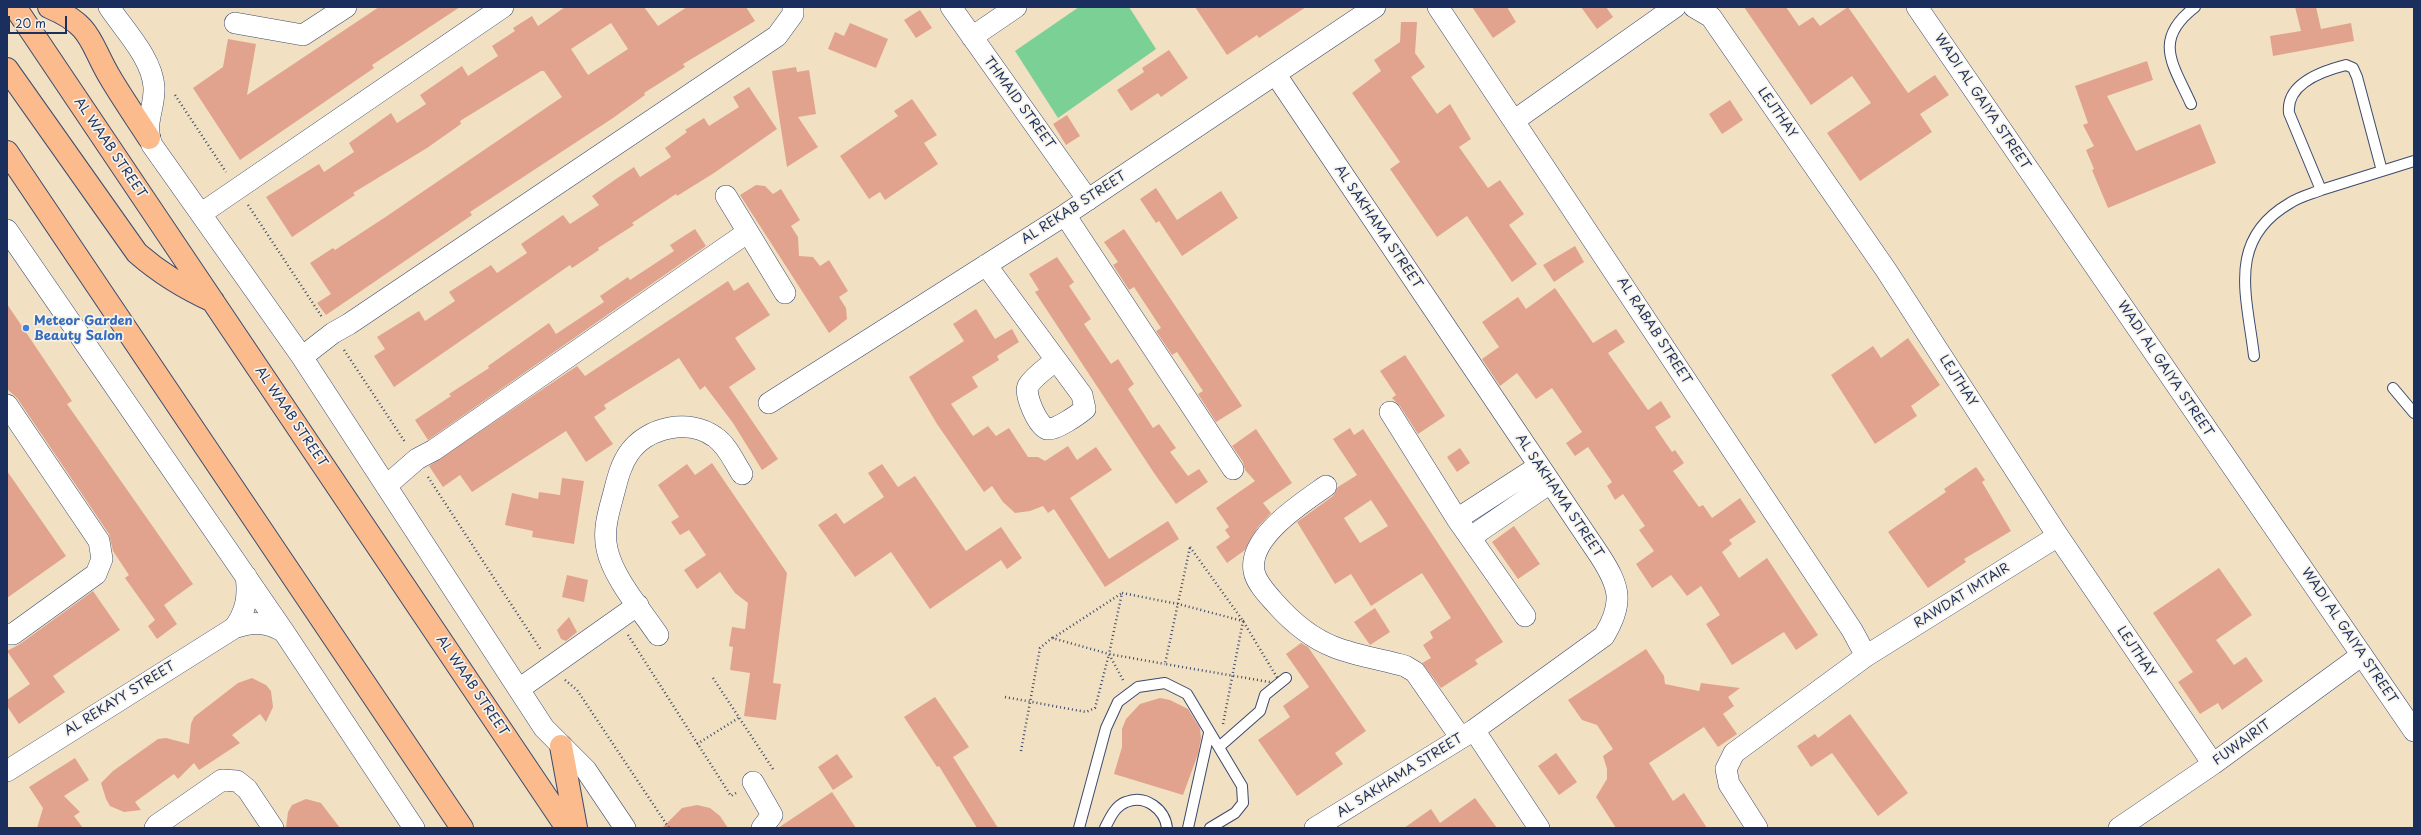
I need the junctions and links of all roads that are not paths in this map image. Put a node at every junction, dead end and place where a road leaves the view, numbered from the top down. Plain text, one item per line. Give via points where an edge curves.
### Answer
1 (15, 7) edge
2 (50, 7) edge
3 (109, 7) edge
4 (346, 7) edge
5 (503, 7) edge
6 (793, 7) edge
7 (951, 7) edge
8 (1016, 7) edge
9 (1375, 7) edge
10 (1438, 7) edge
11 (1675, 7) edge
12 (1694, 7) edge
13 (1917, 7) edge
14 (2194, 7) edge
15 (235, 23) dead end
16 (972, 38) junction
17 (7, 69) edge
18 (1276, 75) junction
19 (2191, 104) dead end
20 (1515, 120) junction
21 (149, 138) junction
22 (7, 152) edge
23 (2414, 161) edge
24 (2382, 171) junction
25 (2321, 190) junction
26 (726, 196) dead end
27 (1088, 200) junction
28 (202, 213) junction
29 (1065, 215) junction
30 (7, 230) edge
31 (748, 232) junction
32 (986, 265) junction
33 (785, 293) dead end
34 (213, 301) junction
35 (2254, 356) dead end
36 (302, 357) junction
37 (1056, 360) dead end
38 (2393, 388) dead end
39 (768, 403) dead end
40 (8, 410) edge
41 (1390, 412) dead end
42 (2414, 413) edge
43 (1539, 466) junction
44 (1233, 470) dead end
45 (742, 474) dead end
46 (1550, 483) junction
47 (386, 486) junction
48 (1326, 486) dead end
49 (1457, 519) junction
50 (2058, 536) junction
51 (1471, 537) junction
52 (246, 576) junction
53 (638, 606) junction
54 (1525, 616) dead end
55 (234, 628) junction
56 (284, 632) junction
57 (7, 634) edge
58 (658, 635) dead end
59 (2362, 655) junction
60 (1866, 656) junction
61 (1284, 681) road end
62 (519, 689) junction
63 (2414, 731) edge
64 (1209, 733) junction
65 (1468, 734) junction
66 (561, 746) junction
67 (1219, 748) junction
68 (2213, 764) junction
69 (7, 771) edge
70 (753, 782) road end
71 (155, 828) edge
72 (273, 828) edge
73 (414, 828) edge
74 (462, 828) edge
75 (566, 828) edge
76 (576, 828) edge
77 (625, 828) edge
78 (762, 828) edge
79 (1079, 828) edge
80 (1105, 828) edge
81 (1167, 828) edge
82 (1188, 828) edge
83 (1210, 828) edge
84 (1316, 828) edge
85 (1539, 828) edge
86 (1757, 828) edge
87 (2119, 828) edge

1 - 34 main road, AL WAAB STREET
2 - 21 main road via 72,19 92,39 110,78
3 - 21 street via 150,68 154,88 148,123
4 - 15 street via 303,35
5 - 28 street
6 - 36 street via 793,14 777,36 333,333
7 - 16 street, THMAID STREET
8 - 16 street
9 - 18 street, AL REKAB STREET
10 - 20 street, AL RABAB STREET
11 - 20 street
12 - 50 street, LEJTHAY via 1711,17 1886,270
13 - 59 street, WADI AL GAIYA STREET
14 - 19 lane via 2180,18 2172,31 2169,45 2170,59
16 - 27 street, THMAID STREET
17 - 34 main road via 137,253 159,273 185,289
18 - 27 street, AL REKAB STREET
18 - 43 street, AL SAKHAMA STREET
20 - 60 street, AL RABAB STREET via 1843,617
21 - 28 street
22 - 74 main road
23 - 24 lane
24 - 25 lane
24 - 25 lane via 2358,77 2353,68 2346,65 2331,69 2297,87 2288,103 2289,113
25 - 35 lane via 2290,203 2272,216 2255,234 2246,255 2244,271
26 - 31 street
27 - 29 street, AL REKAB STREET
28 - 36 street
29 - 32 street, AL REKAB STREET
29 - 44 street
30 - 52 street
31 - 33 street
31 - 47 street via 434,450 416,459
32 - 37 street
32 - 39 street, AL REKAB STREET
34 - 75 main road, AL WAAB STREET
36 - 47 street
38 - 42 lane
40 - 57 street via 99,541 102,559 96,574 13,634
41 - 49 street
43 - 46 street, AL SAKHAMA STREET
43 - 49 street
45 - 53 street via 716,437 686,427 654,432 640,441 629,453 622,467 609,511 606,540 615,571
46 - 51 street
46 - 65 street, AL SAKHAMA STREET via 1614,577 1618,594 1613,622 1604,636
47 - 62 street
48 - 65 street via 1282,517 1270,530 1256,554 1256,578 1288,616 1307,632 1334,647 1405,666 1415,672
49 - 51 street
50 - 60 street, RAWDAT IMTAIR
50 - 68 street, LEJTHAY
51 - 54 street
52 - 55 street via 247,598
52 - 56 street
53 - 58 street
53 - 62 street
55 - 56 street, AL REKAYY STREET via 254,622 265,623
55 - 69 street, AL REKAYY STREET
56 - 73 street
59 - 63 street, WADI AL GAIYA STREET
59 - 68 street, FUWAIRIT
60 - 86 street, RAWDAT IMTAIR via 1734,753 1726,769 1729,784
61 - 67 lane via 1265,695 1260,711
62 - 66 street via 544,728
64 - 67 lane
64 - 79 lane via 1199,710 1187,694 1165,683 1138,687 1118,702 1106,728
64 - 82 lane
65 - 84 street, AL SAKHAMA STREET
65 - 85 street
66 - 76 main road
66 - 77 street via 586,770
67 - 83 lane via 1242,786 1243,803 1234,813
68 - 87 street, FUWAIRIT
70 - 78 street via 772,815
71 - 72 street via 222,780 237,781 247,789
80 - 81 lane via 1114,811 1126,802 1146,801 1166,817

